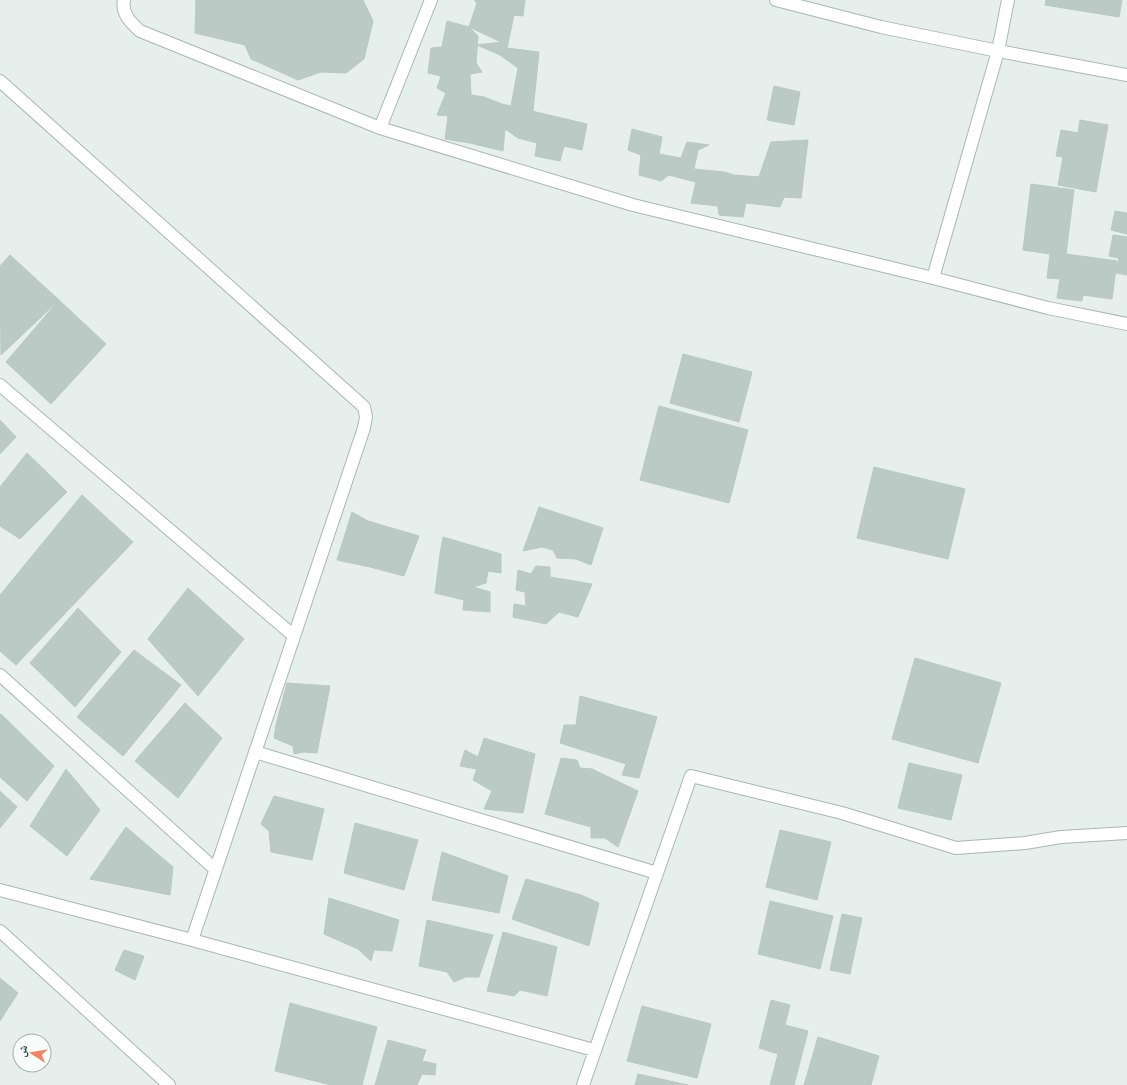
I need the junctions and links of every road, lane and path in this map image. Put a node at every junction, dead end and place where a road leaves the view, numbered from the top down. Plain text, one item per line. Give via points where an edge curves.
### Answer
1 (124, 0) edge
2 (431, 0) edge
3 (776, 0) edge
4 (1008, 0) edge
5 (998, 51) junction
6 (1127, 75) edge
7 (0, 81) edge
8 (380, 128) junction
9 (933, 278) junction
10 (1127, 324) edge
11 (0, 385) edge
12 (294, 636) junction
13 (0, 675) edge
14 (254, 752) junction
15 (1127, 833) edge
16 (215, 868) junction
17 (657, 873) junction
18 (0, 890) edge
19 (0, 931) edge
20 (192, 940) junction
21 (594, 1050) junction
22 (169, 1085) edge
23 (583, 1085) edge

1 - 8 street via 128,21 140,31
2 - 8 street
3 - 5 street via 881,27
4 - 5 street
5 - 6 street
5 - 9 street
7 - 12 street via 364,407 364,428
8 - 9 street via 633,205
9 - 10 street via 1048,308
11 - 12 street
12 - 14 street
13 - 16 street
14 - 16 street
14 - 17 street
15 - 17 street via 956,848 842,813 691,776
16 - 20 street
17 - 21 street
18 - 20 street
19 - 22 street
20 - 21 street
21 - 23 street

